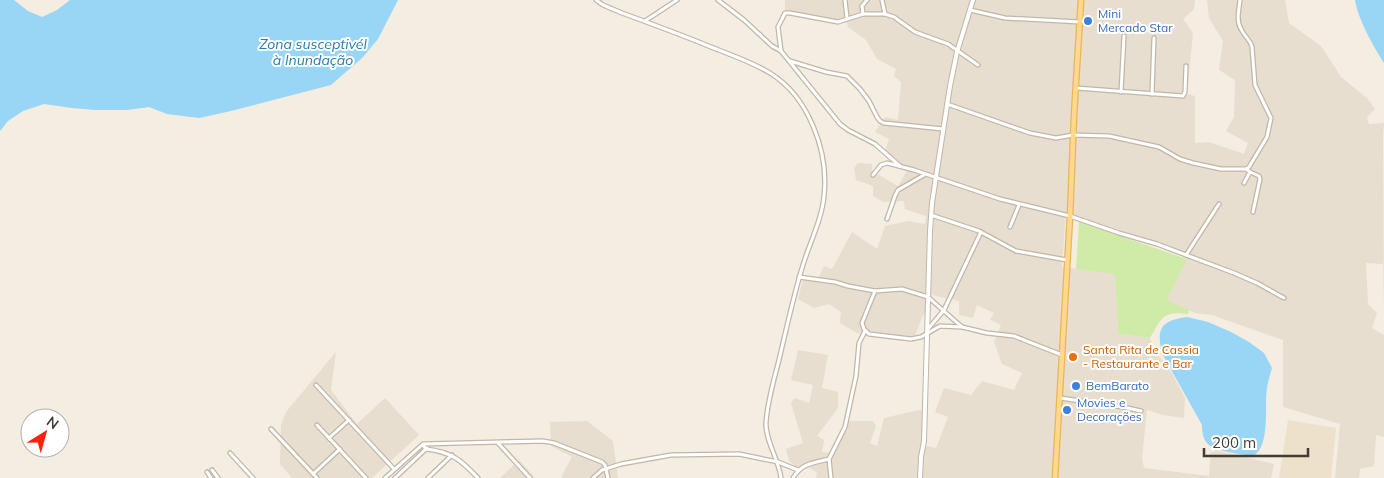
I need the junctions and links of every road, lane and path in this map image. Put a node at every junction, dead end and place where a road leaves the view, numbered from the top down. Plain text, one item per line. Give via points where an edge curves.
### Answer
1 (596, 0) edge
2 (678, 0) edge
3 (718, 0) edge
4 (845, 0) edge
5 (868, 0) edge
6 (882, 0) edge
7 (973, 0) edge
8 (1081, 0) edge
9 (1240, 0) edge
10 (970, 10) junction
11 (863, 14) junction
12 (885, 14) junction
13 (848, 18) junction
14 (645, 21) junction
15 (1080, 22) junction
16 (1124, 36) dead end
17 (1154, 38) dead end
18 (782, 51) junction
19 (957, 52) junction
20 (789, 61) junction
21 (978, 65) dead end
22 (1186, 66) dead end
23 (1076, 88) junction
24 (1120, 92) junction
25 (1152, 94) junction
26 (946, 104) junction
27 (943, 129) junction
28 (1073, 135) junction
29 (901, 167) junction
30 (1248, 170) junction
31 (925, 174) junction
32 (873, 175) dead end
33 (936, 178) junction
34 (1244, 183) dead end
35 (1219, 204) dead end
36 (1019, 205) junction
37 (1253, 212) dead end
38 (931, 215) junction
39 (1070, 216) junction
40 (887, 219) dead end
41 (1010, 226) dead end
42 (980, 232) junction
43 (1186, 255) junction
44 (1067, 260) junction
45 (800, 277) junction
46 (875, 291) junction
47 (928, 297) junction
48 (1284, 298) dead end
49 (944, 310) junction
50 (962, 327) junction
51 (865, 331) junction
52 (927, 331) junction
53 (1062, 355) junction
54 (316, 385) dead end
55 (1060, 398) junction
56 (1141, 412) dead end
57 (349, 420) junction
58 (317, 425) dead end
59 (270, 429) dead end
60 (330, 438) junction
61 (497, 442) junction
62 (423, 444) junction
63 (430, 445) junction
64 (340, 449) junction
65 (426, 449) junction
66 (230, 452) dead end
67 (452, 455) junction
68 (829, 459) junction
69 (778, 462) junction
70 (606, 468) junction
71 (394, 469) junction
72 (212, 470) dead end
73 (798, 470) junction
74 (207, 472) dead end
75 (313, 474) junction
76 (528, 477) edge
77 (211, 478) edge
78 (218, 478) edge
79 (253, 478) edge
80 (316, 478) edge
81 (366, 478) edge
82 (385, 478) edge
83 (395, 478) edge
84 (428, 478) edge
85 (478, 478) edge
86 (593, 478) edge
87 (608, 478) edge
88 (781, 478) edge
89 (793, 478) edge
90 (831, 478) edge
91 (920, 478) edge
92 (1055, 478) edge

1 - 14 street
2 - 14 street
3 - 18 street
4 - 13 street
5 - 11 street via 862,6
6 - 12 street
7 - 10 street
8 - 15 main road
9 - 30 street via 1239,24 1252,47 1255,85 1272,118 1267,137
10 - 15 street via 1005,18
10 - 19 street
11 - 12 street
11 - 13 street
12 - 19 street
13 - 18 street via 838,22 785,13 778,27
14 - 45 street via 770,73 791,91 809,117 821,149 825,195
15 - 23 main road
16 - 24 street
17 - 25 street
18 - 20 street
19 - 21 street
19 - 26 street
20 - 27 street via 847,76 869,101 876,117 884,123
20 - 29 street via 840,124 875,144
22 - 25 street via 1183,96
23 - 24 street
23 - 28 main road
24 - 25 street
26 - 27 street
26 - 28 street via 1030,133 1056,138
27 - 33 street
28 - 30 street via 1106,136 1146,144 1162,148 1180,159 1218,169
28 - 39 main road
29 - 31 street
29 - 32 street via 886,163
30 - 34 street
30 - 37 street via 1260,179
31 - 33 street
31 - 40 street via 898,190
33 - 36 street
33 - 38 street
35 - 43 street
36 - 39 street
36 - 41 street
38 - 42 street
38 - 47 street
39 - 43 street
39 - 44 main road
42 - 44 street via 1016,251
42 - 49 street
43 - 48 street
44 - 53 main road
45 - 46 street
45 - 69 street via 766,422
46 - 47 street via 902,289
46 - 51 street via 862,323
47 - 49 street
47 - 52 street
49 - 50 street
49 - 52 street
50 - 52 street via 940,326
50 - 53 street via 1014,336
51 - 52 street via 911,340
51 - 68 street via 859,343 845,427
52 - 91 street
53 - 55 main road
54 - 57 street
55 - 56 street
55 - 92 main road
57 - 60 street
57 - 71 street
58 - 60 street
59 - 75 street
60 - 64 street
61 - 63 street
61 - 70 street via 549,442 597,459
61 - 76 street
62 - 63 street
62 - 65 street
62 - 71 street
63 - 65 street
64 - 75 street
64 - 81 street
65 - 67 street
65 - 83 street
66 - 79 street
67 - 84 street
67 - 85 street
68 - 73 street via 807,464
68 - 90 street
69 - 70 street via 738,454 671,455
69 - 73 street
69 - 88 street
70 - 86 street
70 - 87 street
71 - 82 street
72 - 78 street
73 - 89 street
74 - 77 street
75 - 80 street

